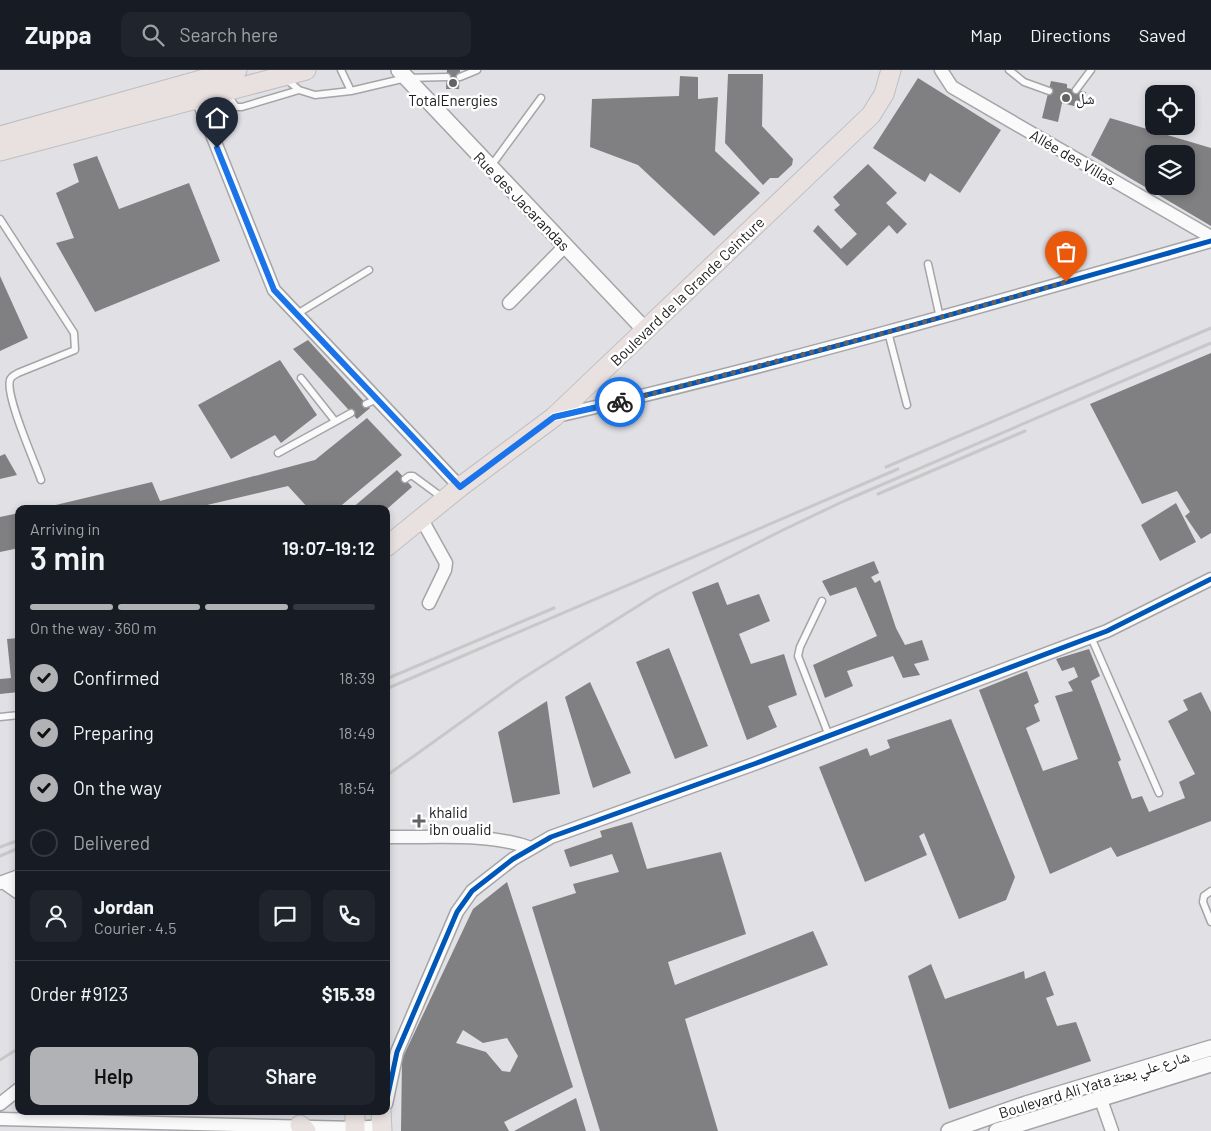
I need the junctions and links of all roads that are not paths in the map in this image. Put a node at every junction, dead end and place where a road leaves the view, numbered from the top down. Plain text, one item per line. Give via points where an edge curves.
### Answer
1 (237, 70) edge
2 (306, 70) edge
3 (341, 70) edge
4 (477, 70) edge
5 (891, 70) edge
6 (941, 70) edge
7 (1008, 70) edge
8 (1090, 70) edge
9 (403, 74) edge
10 (434, 74) edge
11 (282, 76) junction
12 (447, 77) dead end
13 (460, 77) dead end
14 (225, 90) junction
15 (298, 90) junction
16 (1076, 90) dead end
17 (351, 91) junction
18 (1049, 91) dead end
19 (197, 97) junction
20 (541, 98) dead end
21 (0, 136) edge
22 (0, 151) edge
23 (490, 168) junction
24 (0, 219) edge
25 (1211, 239) edge
26 (565, 246) junction
27 (928, 264) dead end
28 (369, 270) dead end
29 (509, 303) dead end
30 (297, 314) junction
31 (940, 318) junction
32 (646, 331) junction
33 (888, 332) junction
34 (301, 378) dead end
35 (907, 405) dead end
36 (351, 413) dead end
37 (554, 417) junction
38 (335, 421) junction
39 (278, 453) dead end
40 (405, 479) dead end
41 (41, 480) dead end
42 (460, 487) junction
43 (444, 499) junction
44 (422, 518) junction
45 (390, 543) edge
46 (1211, 579) edge
47 (822, 601) dead end
48 (429, 603) dead end
49 (1091, 637) junction
50 (15, 715) edge
51 (0, 716) edge
52 (829, 736) junction
53 (1160, 793) dead end
54 (390, 838) edge
55 (531, 848) junction
56 (15, 878) edge
57 (2, 883) edge
58 (15, 891) edge
59 (1211, 891) edge
60 (1211, 922) edge
61 (1211, 1048) edge
62 (1211, 1064) edge
63 (390, 1085) edge
64 (15, 1092) edge
65 (1100, 1097) junction
66 (0, 1104) edge
67 (0, 1119) edge
68 (383, 1120) edge
69 (355, 1123) edge
70 (303, 1128) edge
71 (949, 1131) edge
72 (997, 1131) edge
73 (1112, 1131) edge

1 - 21 main road
2 - 11 main road
3 - 17 lane
4 - 13 lane
5 - 32 main road, Boulevard de la Grande Ceinture via 884,94 871,115
6 - 25 street, Allée des Villas via 952,88
7 - 18 lane via 1024,82
8 - 16 lane
9 - 10 lane
9 - 17 lane
9 - 23 street, Rue des Jacarandas
10 - 12 lane
11 - 14 main road
11 - 15 lane
14 - 15 lane via 236,107
14 - 19 main road
15 - 17 lane via 315,95
19 - 22 main road
19 - 30 street via 274,290
20 - 23 lane
23 - 26 street, Rue des Jacarandas
24 - 41 lane via 74,333 75,350 18,373 9,382 18,420
25 - 31 street
26 - 29 street
26 - 32 street, Rue des Jacarandas
27 - 31 lane
28 - 30 lane
30 - 42 street via 372,401
31 - 33 street
32 - 37 main road, Boulevard de la Grande Ceinture
33 - 35 lane
33 - 37 street
34 - 38 lane
36 - 38 lane
37 - 42 main road, Boulevard de la Grande Ceinture
38 - 39 lane
40 - 43 lane via 413,476
42 - 43 main road, Boulevard de la Grande Ceinture
43 - 44 main road, Boulevard de la Grande Ceinture
44 - 45 main road, Boulevard de la Grande Ceinture
44 - 48 street via 446,563
46 - 49 street
47 - 52 lane via 798,656
49 - 52 street
49 - 53 lane
50 - 51 lane
52 - 55 street
54 - 55 street via 494,839
55 - 63 street via 490,875 472,891 457,912 397,1052
56 - 57 street
57 - 58 street
59 - 60 lane via 1204,896 1203,902
61 - 71 street, Boulevard Ali Yata شارع علي يعتة
62 - 65 street, Boulevard Ali Yata شارع علي يعتة
64 - 66 street
65 - 72 street, Boulevard Ali Yata شارع علي يعتة
65 - 73 street
67 - 70 street
68 - 69 street
69 - 70 street

